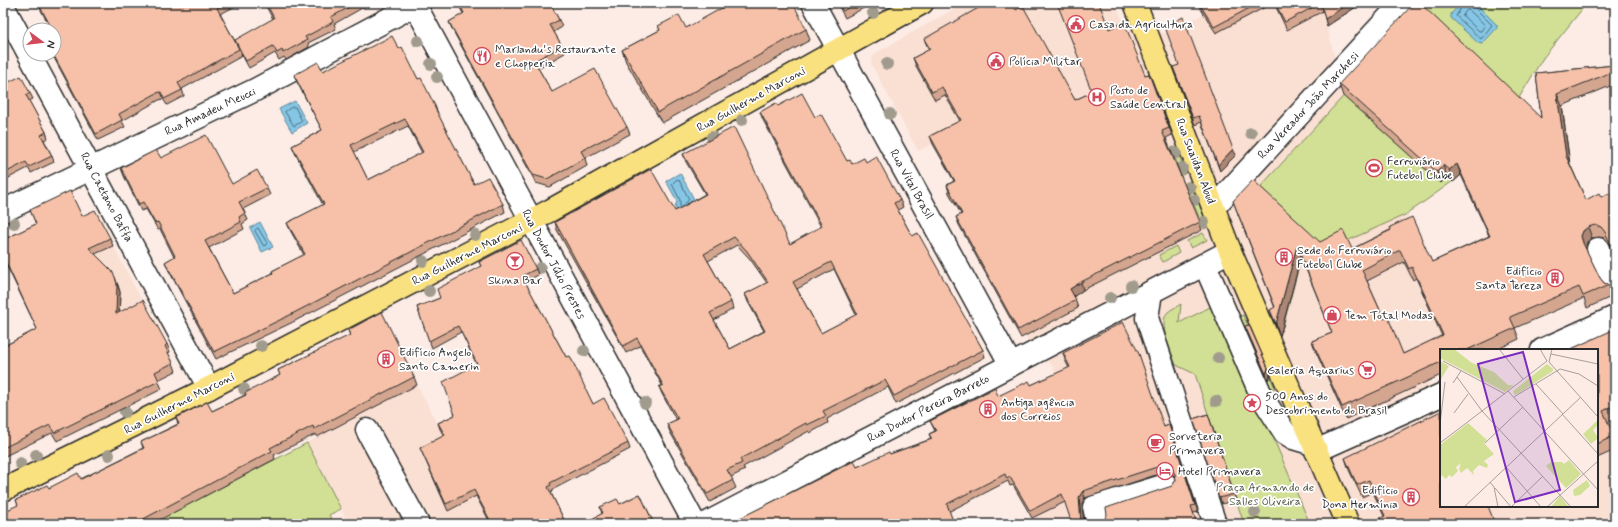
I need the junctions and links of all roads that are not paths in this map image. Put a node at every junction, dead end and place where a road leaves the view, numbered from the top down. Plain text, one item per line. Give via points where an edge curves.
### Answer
1 (813, 3) edge
2 (922, 3) edge
3 (1135, 3) edge
4 (1402, 3) edge
5 (414, 4) edge
6 (3, 6) edge
7 (838, 50) junction
8 (91, 168) junction
9 (1214, 207) junction
10 (3, 211) edge
11 (531, 220) junction
12 (1598, 249) dead end
13 (1230, 251) junction
14 (1205, 264) junction
15 (1615, 284) edge
16 (1151, 292) junction
17 (1123, 308) junction
18 (1615, 317) edge
19 (1147, 318) junction
20 (1544, 349) edge
21 (1011, 365) junction
22 (209, 388) junction
23 (1440, 395) edge
24 (367, 430) dead end
25 (1315, 447) junction
26 (1183, 480) junction
27 (3, 490) edge
28 (1095, 523) dead end
29 (418, 524) edge
30 (695, 524) edge
31 (705, 524) edge
32 (1216, 524) edge
33 (1348, 524) edge

1 - 7 street, Rua Vital Brasil
2 - 7 main road, Rua Guilherme Marconi
3 - 9 main road, Rua Suaidan Abud
4 - 9 street, Rua Vereador João Marchesi
5 - 8 street, Rua Amadeu Meucci via 255,90
5 - 11 street, Rua Doutor Júlio Prestes
6 - 8 street, Rua Caetano Baffa
7 - 11 main road, Rua Guilherme Marconi
7 - 21 street, Rua Vital Brasil
8 - 10 street, Rua Amadeu Meucci
8 - 22 street, Rua Caetano Baffa
9 - 13 main road, Rua Suaidan Abud
11 - 22 main road, Rua Guilherme Marconi
11 - 30 street, Rua Doutor Júlio Prestes
12 - 15 street
13 - 14 street
13 - 25 main road
14 - 16 street
14 - 25 street via 1262,397 1285,433
16 - 17 street, Rua Doutor Pereira Barreto
16 - 19 street
17 - 19 street via 1137,310
17 - 21 street, Rua Doutor Pereira Barreto
18 - 20 street
19 - 26 street
21 - 31 street, Rua Doutor Pereira Barreto
22 - 27 main road, Rua Guilherme Marconi
23 - 25 street
24 - 29 street
25 - 33 main road
26 - 28 street via 1094,507 1097,520
26 - 32 street

